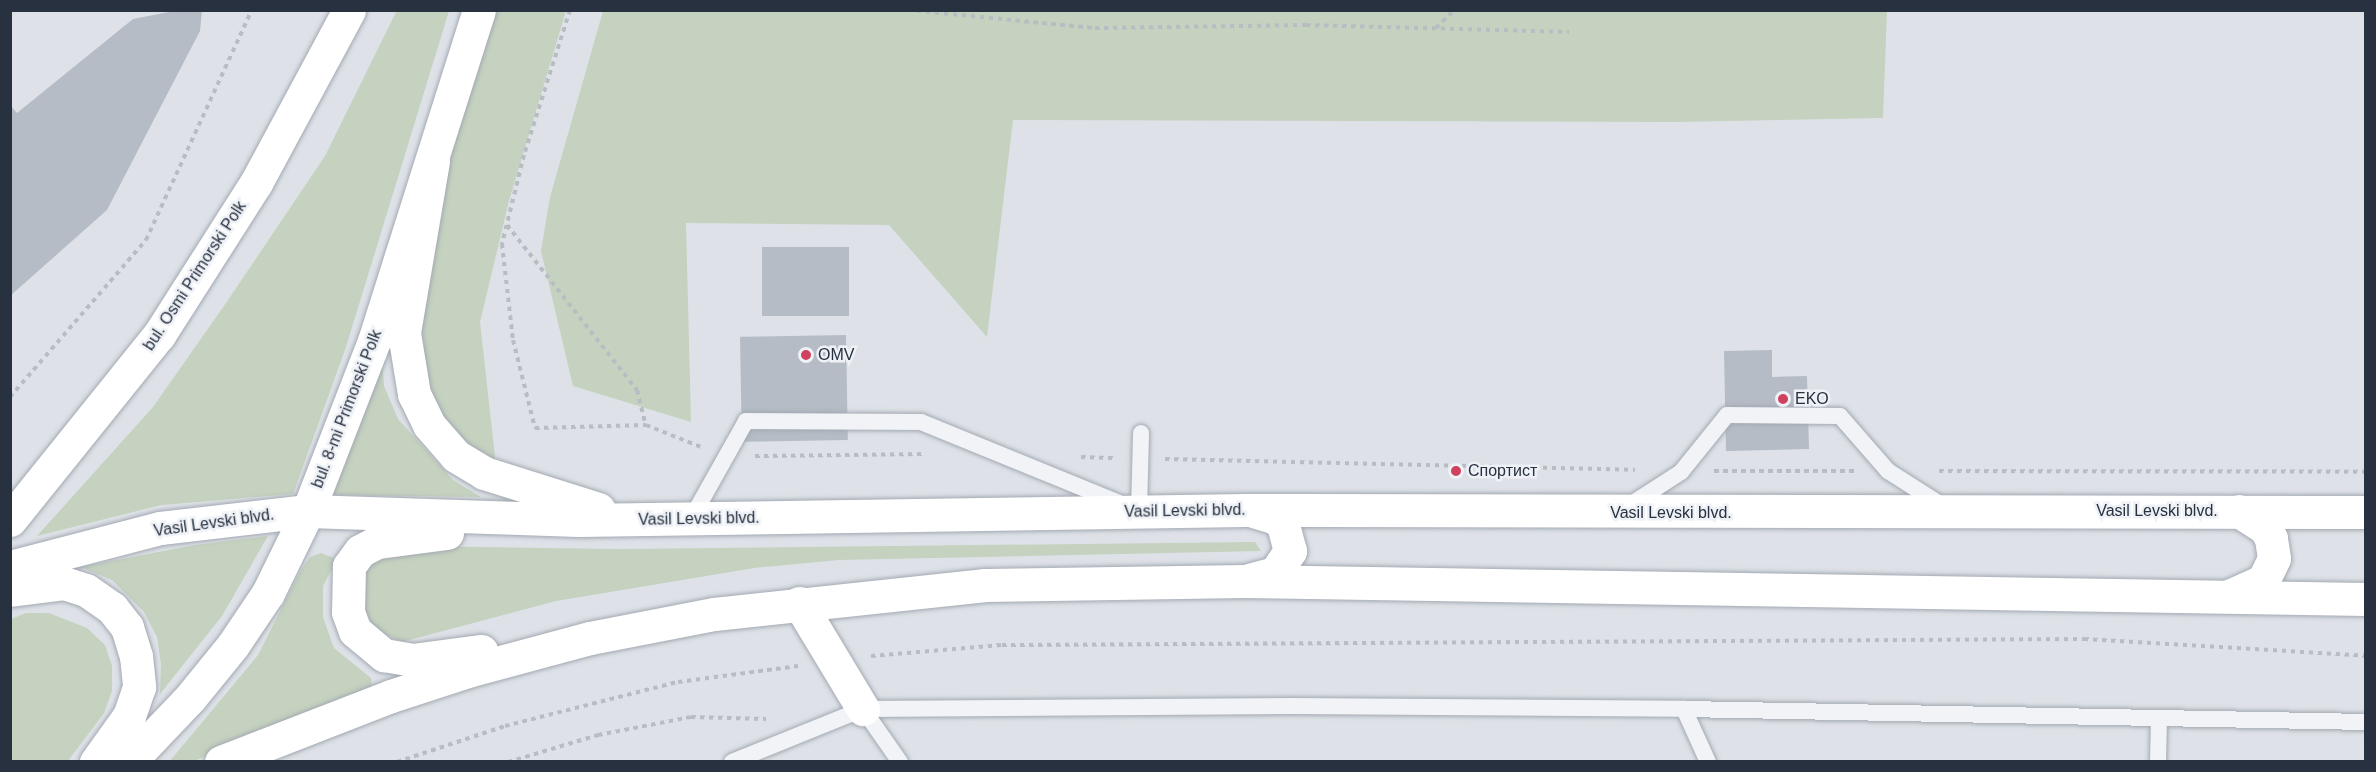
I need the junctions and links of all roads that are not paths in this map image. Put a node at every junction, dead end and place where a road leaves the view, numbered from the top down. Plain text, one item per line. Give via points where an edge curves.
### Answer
1 (349, 10) edge
2 (479, 10) edge
3 (433, 161) junction
4 (1141, 433) dead end
5 (1246, 510) junction
6 (308, 511) junction
7 (1139, 511) junction
8 (1951, 511) junction
9 (2239, 511) junction
10 (2366, 512) edge
11 (1618, 514) junction
12 (634, 519) junction
13 (691, 519) junction
14 (10, 520) edge
15 (579, 520) junction
16 (10, 567) edge
17 (1245, 581) junction
18 (10, 590) edge
19 (2229, 596) junction
20 (2366, 599) edge
21 (799, 603) junction
22 (590, 638) junction
23 (863, 709) junction
24 (1684, 709) junction
25 (2160, 718) junction
26 (2366, 722) edge
27 (96, 762) edge
28 (129, 762) edge
29 (221, 762) edge
30 (732, 762) edge
31 (900, 762) edge
32 (1708, 762) edge
33 (2158, 762) edge

1 - 14 main road, bul. Osmi Primorski Polk via 256,183 159,335
2 - 3 main road, bul. 8-mi Primorski Polk
3 - 6 main road, bul. 8-mi Primorski Polk via 374,341
3 - 12 main road via 404,333 414,394 429,424 456,456 484,473
4 - 7 lane
5 - 7 main road, Vasil Levski blvd.
5 - 11 main road, Vasil Levski blvd.
5 - 17 main road via 1267,514 1283,525 1290,551 1275,573
6 - 15 main road, Vasil Levski blvd.
6 - 16 main road, Vasil Levski blvd. via 160,528
6 - 28 main road, bul. 8-mi Primorski Polk via 268,593 234,645
7 - 13 main road, Vasil Levski blvd.
7 - 13 lane via 921,422 746,421
8 - 9 main road, Vasil Levski blvd.
8 - 11 main road, Vasil Levski blvd.
8 - 11 lane via 1888,471 1840,416 1727,415 1681,471
9 - 10 main road, Vasil Levski blvd.
9 - 19 main road via 2265,528 2274,558 2263,581
12 - 13 main road, Vasil Levski blvd.
12 - 15 main road, Vasil Levski blvd.
15 - 22 main road via 377,542 360,551 349,566 348,612 355,631 368,644 384,655 412,660
17 - 19 main road
17 - 21 main road via 985,585
18 - 27 main road via 64,583 86,590 112,608 127,627 136,656 139,687 129,716
19 - 20 main road
21 - 22 main road via 714,614
21 - 23 main road
22 - 29 main road via 391,696
23 - 24 lane
23 - 30 lane
23 - 31 lane
24 - 25 lane
24 - 32 lane
25 - 26 lane
25 - 33 lane

